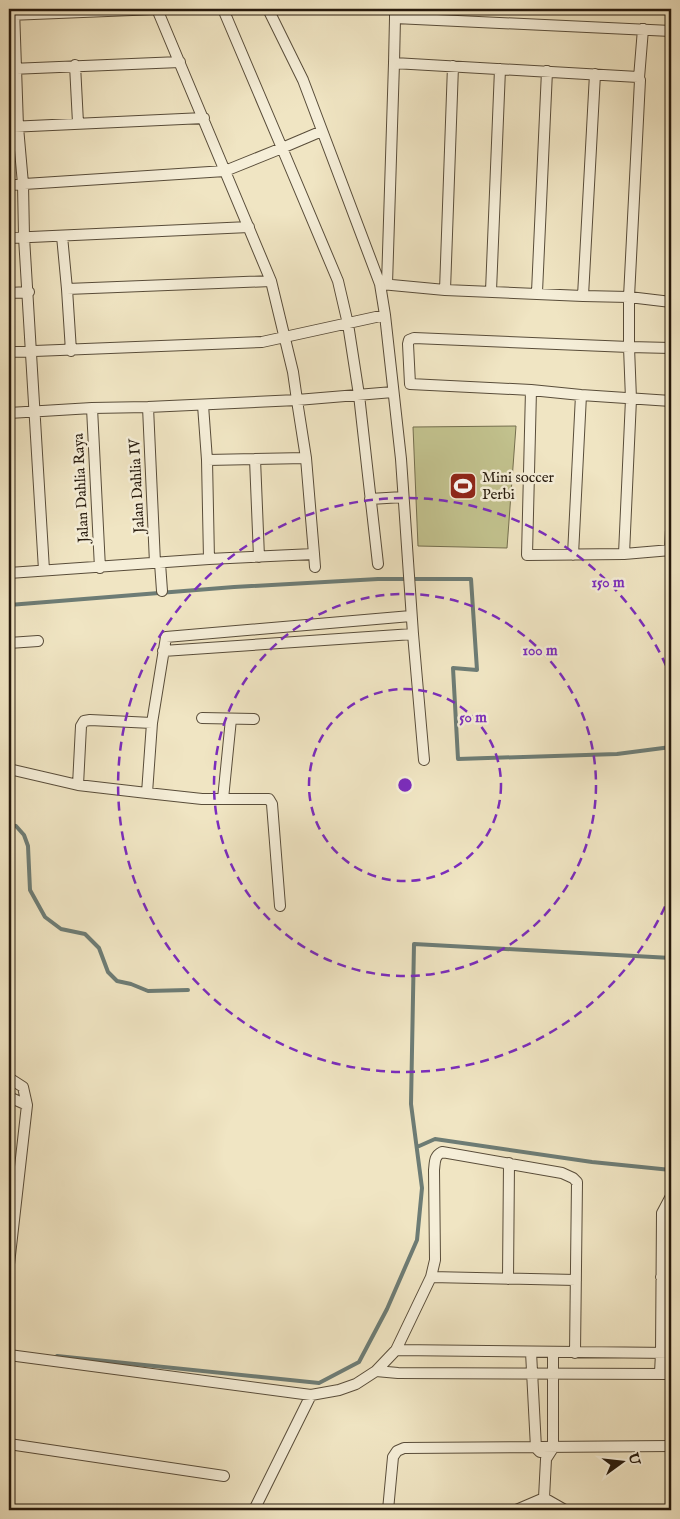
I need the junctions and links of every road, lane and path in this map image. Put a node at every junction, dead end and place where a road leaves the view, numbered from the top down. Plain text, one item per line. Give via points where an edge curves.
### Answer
1 (157, 9) edge
2 (223, 9) edge
3 (268, 9) edge
4 (12, 13) edge
5 (395, 13) edge
6 (642, 29) junction
7 (671, 31) edge
8 (180, 62) junction
9 (394, 63) junction
10 (75, 65) junction
11 (454, 66) junction
12 (12, 68) edge
13 (500, 69) junction
14 (546, 71) junction
15 (595, 74) junction
16 (639, 78) junction
17 (204, 118) junction
18 (78, 123) junction
19 (13, 127) edge
20 (318, 133) junction
21 (286, 147) junction
22 (225, 171) junction
23 (23, 184) junction
24 (9, 185) edge
25 (249, 227) junction
26 (62, 236) junction
27 (24, 237) junction
28 (9, 238) edge
29 (271, 281) junction
30 (384, 284) junction
31 (68, 289) junction
32 (445, 290) junction
33 (491, 291) junction
34 (29, 292) junction
35 (537, 292) junction
36 (9, 294) edge
37 (583, 296) junction
38 (629, 297) junction
39 (671, 302) edge
40 (385, 315) junction
41 (348, 324) junction
42 (285, 338) junction
43 (628, 347) junction
44 (671, 348) edge
45 (71, 351) junction
46 (9, 352) edge
47 (31, 352) junction
48 (531, 390) junction
49 (394, 392) junction
50 (359, 395) junction
51 (581, 395) junction
52 (631, 399) junction
53 (298, 400) junction
54 (671, 401) edge
55 (203, 405) junction
56 (148, 407) junction
57 (92, 408) junction
58 (34, 412) junction
59 (9, 413) edge
60 (306, 458) junction
61 (255, 459) junction
62 (207, 460) junction
63 (403, 497) junction
64 (370, 499) junction
65 (671, 530) edge
66 (671, 550) edge
67 (314, 554) junction
68 (624, 554) junction
69 (573, 556) junction
70 (259, 557) junction
71 (209, 559) junction
72 (158, 563) junction
73 (378, 564) dead end
74 (315, 567) dead end
75 (100, 568) junction
76 (44, 570) junction
77 (9, 573) edge
78 (162, 591) dead end
79 (411, 616) junction
80 (413, 634) junction
81 (38, 641) dead end
82 (9, 643) edge
83 (163, 651) junction
84 (202, 718) dead end
85 (231, 719) junction
86 (254, 719) dead end
87 (152, 723) junction
88 (424, 760) dead end
89 (9, 769) edge
90 (78, 785) junction
91 (147, 794) junction
92 (223, 799) junction
93 (280, 906) dead end
94 (9, 1078) edge
95 (9, 1097) edge
96 (27, 1105) junction
97 (509, 1163) junction
98 (671, 1196) edge
99 (9, 1264) edge
100 (666, 1277) edge
101 (432, 1278) junction
102 (508, 1278) junction
103 (576, 1280) junction
104 (396, 1350) junction
105 (531, 1352) junction
106 (553, 1352) junction
107 (575, 1353) junction
108 (666, 1353) edge
109 (9, 1355) edge
110 (376, 1371) junction
111 (553, 1372) junction
112 (531, 1373) junction
113 (660, 1373) junction
114 (671, 1374) edge
115 (311, 1395) junction
116 (9, 1444) edge
117 (671, 1446) edge
118 (536, 1448) junction
119 (553, 1448) junction
120 (546, 1459) junction
121 (224, 1476) dead end
122 (544, 1498) junction
123 (254, 1510) edge
124 (388, 1510) edge
125 (516, 1510) edge
126 (565, 1510) edge

1 - 4 street
1 - 8 street
2 - 21 street
3 - 20 street via 303,80
4 - 12 street
5 - 6 street
5 - 9 street
6 - 7 street
6 - 16 street
8 - 10 street
8 - 17 street
9 - 11 street
9 - 30 street
10 - 12 street
10 - 18 street
11 - 13 street
11 - 32 street
12 - 19 street
13 - 14 street
13 - 33 street
14 - 15 street
14 - 35 street
15 - 16 street
15 - 37 street
16 - 38 street
17 - 18 street
17 - 22 street
18 - 19 street
19 - 23 street
20 - 21 street
20 - 30 street
21 - 22 street
21 - 41 street via 338,281
22 - 23 street
22 - 25 street
23 - 24 street
23 - 27 street
25 - 26 street
25 - 29 street
26 - 27 street
26 - 31 street
27 - 28 street
27 - 34 street
29 - 31 street
29 - 42 street
30 - 32 street
30 - 40 street
31 - 45 street
32 - 33 street
33 - 35 street
34 - 36 street
34 - 47 street
35 - 37 street
37 - 38 street
38 - 39 street
38 - 43 street
40 - 41 street
40 - 49 street
41 - 42 street
41 - 50 street
42 - 45 street via 237,344
42 - 53 street
43 - 44 street
43 - 48 street via 409,340 410,384
43 - 52 street
45 - 47 street
46 - 47 street
47 - 58 street
48 - 51 street
48 - 69 street via 527,555
49 - 50 street
49 - 63 street
50 - 53 street
50 - 64 street
51 - 52 street
51 - 69 street
52 - 54 street
52 - 68 street
53 - 55 street
53 - 60 street
55 - 56 street
55 - 62 street
56 - 57 street
56 - 72 street, Jalan Dahlia IV
57 - 58 street
57 - 75 street, Jalan Dahlia Raya
58 - 59 street
58 - 76 street
60 - 61 street
60 - 67 street
61 - 62 street
61 - 70 street
62 - 71 street
63 - 64 street
63 - 79 street
64 - 73 street
65 - 66 street
66 - 68 street
67 - 70 street
67 - 74 street
68 - 69 street
70 - 71 street
71 - 72 street
72 - 75 street
72 - 78 street, Jalan Dahlia IV
75 - 76 street
76 - 77 street
79 - 80 street
79 - 83 street via 167,636
80 - 83 street
80 - 88 street
81 - 82 street
83 - 87 street
84 - 85 street
85 - 86 street
85 - 92 street
87 - 90 street via 84,721 81,726
87 - 91 street
89 - 90 street
90 - 91 street
91 - 92 street
92 - 93 street via 266,798 272,804
94 - 96 street via 23,1087
95 - 96 street
96 - 99 street
97 - 101 street via 442,1152 435,1158
97 - 102 street
97 - 103 street via 562,1173 577,1182
98 - 100 street via 662,1213
100 - 108 street
101 - 102 street
101 - 104 street
102 - 103 street
103 - 107 street
104 - 105 street
104 - 110 street
105 - 106 street
105 - 112 street
106 - 107 street
106 - 111 street
107 - 108 street
108 - 113 street
109 - 115 street
110 - 112 street
110 - 115 street via 356,1384
111 - 112 street
111 - 113 street
111 - 119 street
112 - 118 street
113 - 114 street
115 - 123 street
116 - 121 street
117 - 119 street
118 - 119 street
118 - 120 street
118 - 124 street via 400,1449 393,1457
119 - 120 street
120 - 122 street
122 - 125 street
122 - 126 street

